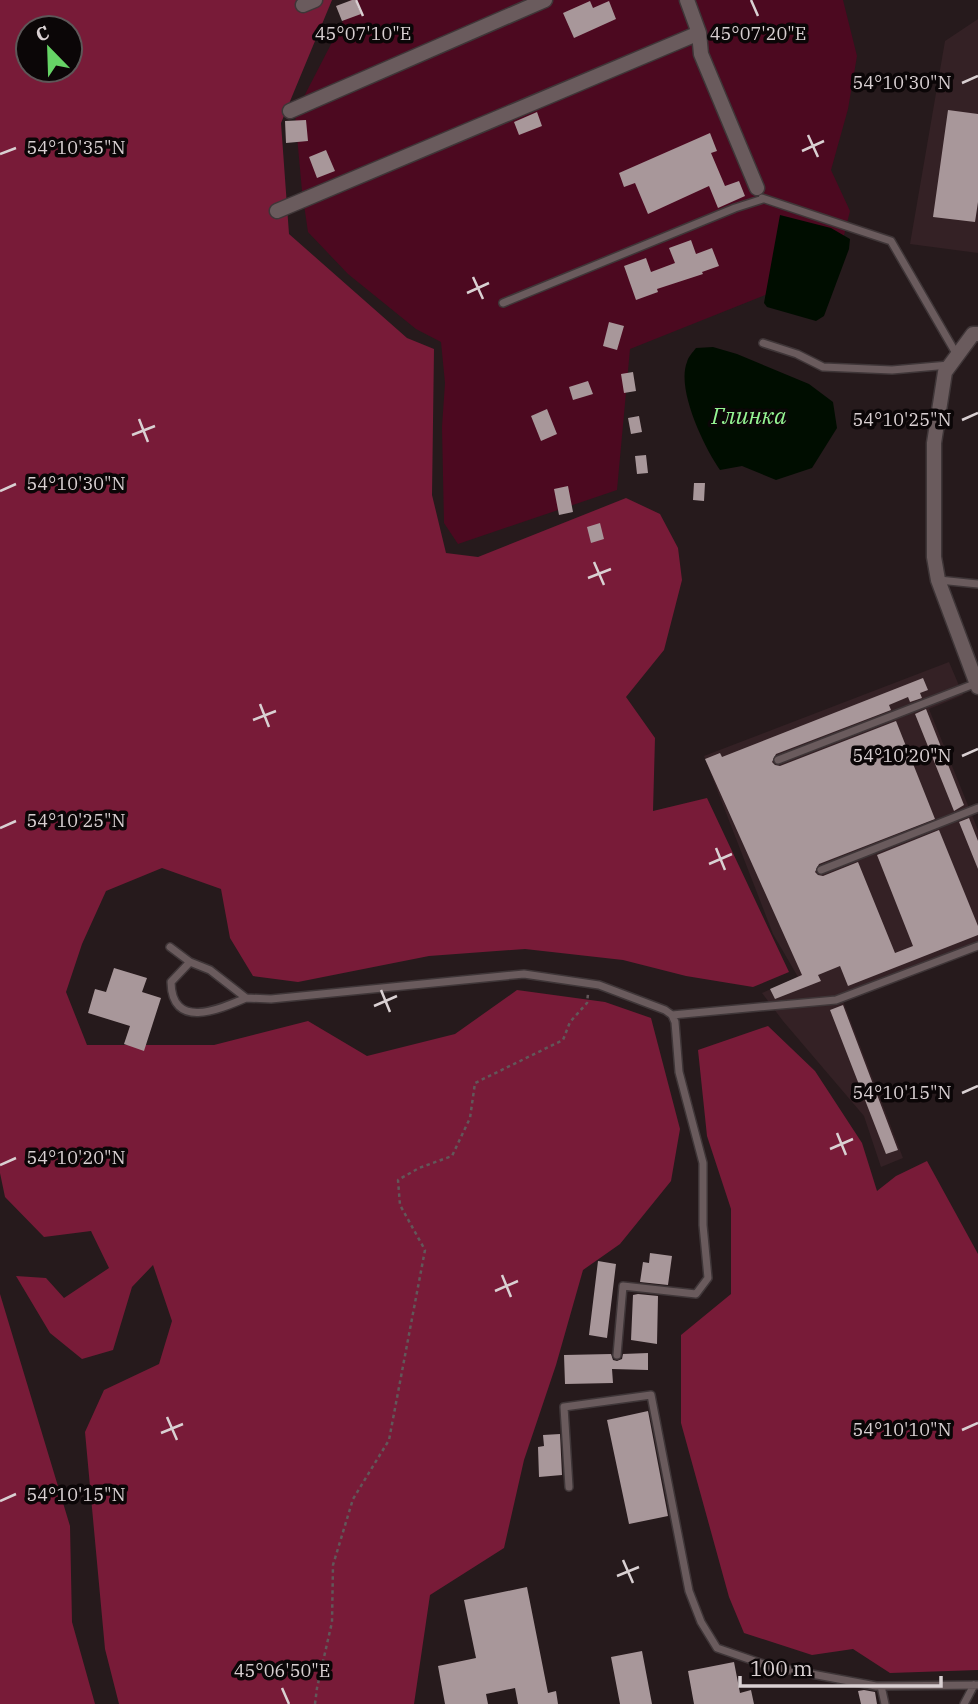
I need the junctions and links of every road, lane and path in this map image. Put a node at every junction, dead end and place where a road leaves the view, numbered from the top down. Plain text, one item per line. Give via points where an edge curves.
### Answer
1 (545, 0) edge
2 (687, 0) edge
3 (699, 33) junction
4 (290, 111) dead end
5 (760, 193) junction
6 (277, 211) dead end
7 (503, 303) dead end
8 (976, 334) edge
9 (764, 343) dead end
10 (953, 360) junction
11 (938, 580) junction
12 (978, 584) edge
13 (978, 684) edge
14 (778, 760) dead end
15 (978, 808) edge
16 (821, 870) dead end
17 (978, 946) edge
18 (170, 947) dead end
19 (190, 962) junction
20 (590, 983) junction
21 (246, 998) junction
22 (672, 1014) junction
23 (617, 1355) dead end
24 (569, 1487) dead end
25 (976, 1685) edge
26 (881, 1686) junction
27 (315, 1704) edge
28 (886, 1704) edge
29 (964, 1704) edge

1 - 4 street
2 - 3 street
3 - 5 street via 701,54
3 - 6 street
5 - 7 lane via 734,208
5 - 10 lane via 891,241
8 - 10 street
9 - 10 lane via 823,367 892,370
10 - 11 street via 945,372 934,443
11 - 12 lane
11 - 13 street
13 - 14 lane
15 - 16 lane
17 - 22 lane via 836,999
18 - 19 lane
19 - 21 lane via 210,970
19 - 21 lane via 171,982 172,998 180,1008 196,1014
20 - 21 lane via 524,974
20 - 22 lane
20 - 27 path via 587,1003 570,1022 563,1040 475,1083 471,1118 452,1156 398,1180 400,1205 425,1250 389,1440 353,1499 333,1565 332,1622
22 - 23 lane via 679,1072 703,1163 708,1278 696,1294 622,1286
24 - 26 lane via 564,1407 651,1395 689,1591 717,1648 769,1666
25 - 26 lane
25 - 29 lane
26 - 28 lane

